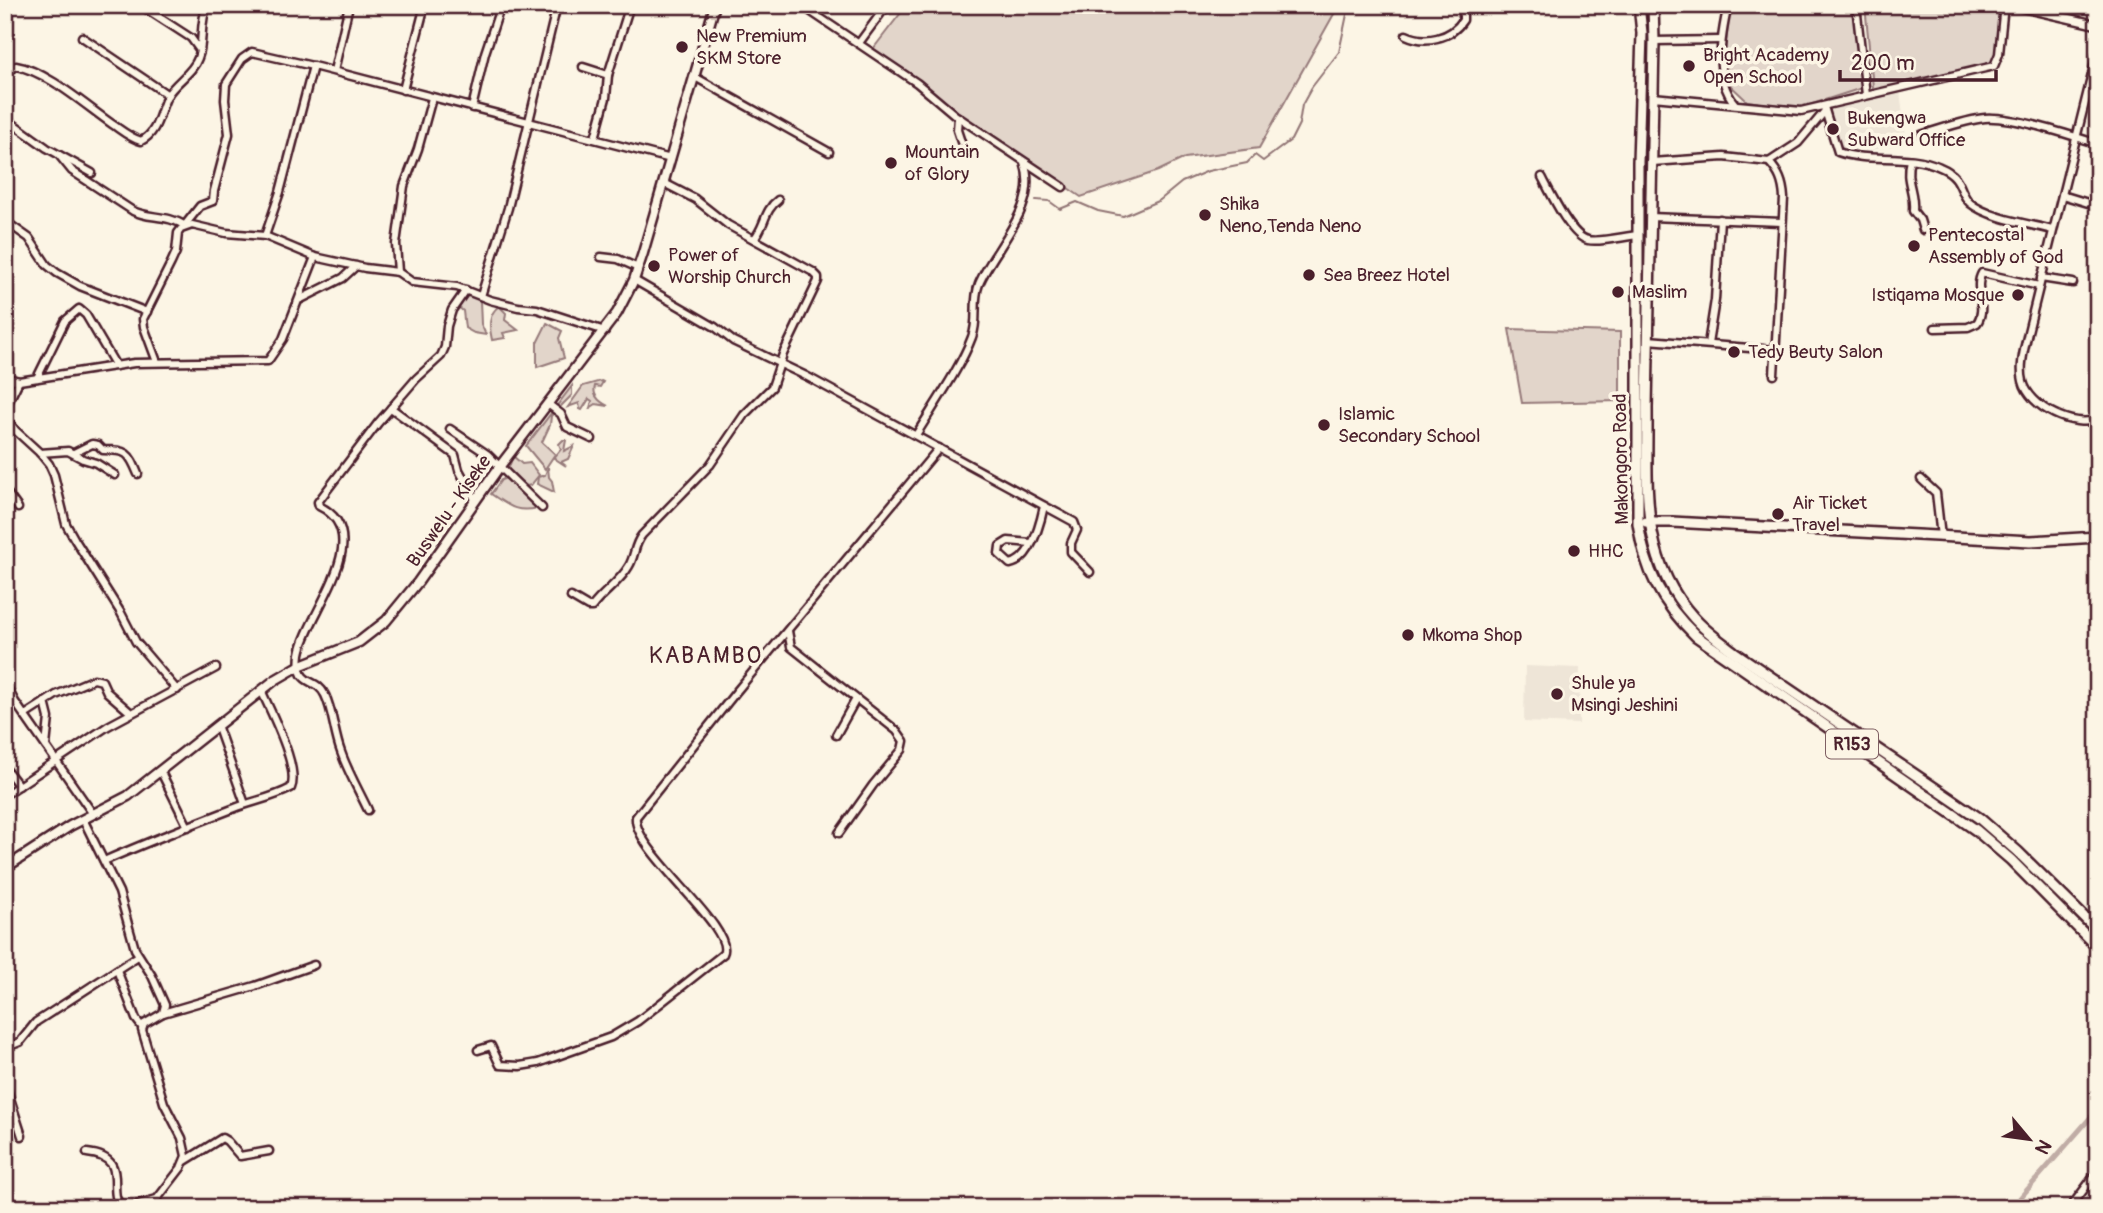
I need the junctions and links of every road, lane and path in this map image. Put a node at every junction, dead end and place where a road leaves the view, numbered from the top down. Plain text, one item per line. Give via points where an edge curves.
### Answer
1 (140, 5) edge
2 (207, 5) edge
3 (349, 5) edge
4 (425, 5) edge
5 (501, 5) edge
6 (557, 5) edge
7 (630, 5) edge
8 (715, 5) edge
9 (801, 5) edge
10 (887, 5) edge
11 (1463, 5) edge
12 (1639, 5) edge
13 (1653, 5) edge
14 (1728, 5) edge
15 (1856, 5) edge
16 (2004, 5) edge
17 (2011, 5) edge
18 (2098, 25) edge
19 (1406, 35) dead end
20 (82, 37) dead end
21 (1720, 40) junction
22 (1654, 41) junction
23 (859, 43) junction
24 (199, 50) junction
25 (2098, 50) edge
26 (313, 66) junction
27 (583, 67) dead end
28 (334, 71) junction
29 (5, 72) edge
30 (608, 75) junction
31 (695, 77) junction
32 (403, 90) junction
33 (168, 95) junction
34 (1866, 95) junction
35 (1653, 97) junction
36 (432, 98) junction
37 (1735, 104) junction
38 (472, 108) junction
39 (1824, 109) junction
40 (958, 117) junction
41 (5, 118) edge
42 (527, 122) junction
43 (1921, 135) dead end
44 (2076, 137) junction
45 (595, 138) junction
46 (961, 142) dead end
47 (2098, 144) edge
48 (829, 152) dead end
49 (59, 155) junction
50 (671, 159) junction
51 (1024, 160) junction
52 (1910, 160) junction
53 (1652, 162) junction
54 (1769, 162) junction
55 (92, 173) dead end
56 (1542, 177) dead end
57 (664, 183) junction
58 (1063, 187) dead end
59 (2062, 195) junction
60 (778, 200) dead end
61 (2098, 206) edge
62 (1650, 217) junction
63 (1720, 219) junction
64 (5, 221) edge
65 (1782, 222) junction
66 (185, 226) junction
67 (1923, 230) dead end
68 (2053, 230) junction
69 (1639, 234) junction
70 (265, 236) junction
71 (754, 239) junction
72 (315, 257) junction
73 (601, 257) dead end
74 (356, 266) junction
75 (638, 268) junction
76 (398, 272) junction
77 (2041, 278) junction
78 (634, 280) junction
79 (2073, 283) dead end
80 (2039, 286) junction
81 (466, 290) junction
82 (481, 296) junction
83 (299, 301) junction
84 (147, 312) junction
85 (1935, 328) dead end
86 (605, 331) junction
87 (1648, 340) junction
88 (1708, 344) junction
89 (1775, 350) junction
90 (157, 362) junction
91 (780, 362) junction
92 (116, 366) junction
93 (1774, 375) dead end
94 (5, 377) edge
95 (37, 378) junction
96 (19, 381) junction
97 (548, 404) junction
98 (5, 408) edge
99 (391, 408) junction
100 (5, 417) edge
101 (2098, 419) edge
102 (450, 429) dead end
103 (916, 435) junction
104 (592, 439) dead end
105 (939, 448) junction
106 (40, 453) junction
107 (74, 453) junction
108 (500, 466) junction
109 (138, 474) dead end
110 (115, 475) dead end
111 (1921, 479) dead end
112 (5, 491) edge
113 (476, 500) junction
114 (1044, 506) junction
115 (18, 508) dead end
116 (542, 508) dead end
117 (1649, 522) junction
118 (1638, 523) junction
119 (1941, 537) junction
120 (2098, 537) edge
121 (1031, 543) junction
122 (1090, 572) dead end
123 (571, 597) dead end
124 (788, 631) junction
125 (299, 666) junction
126 (216, 668) dead end
127 (5, 683) edge
128 (177, 690) junction
129 (261, 690) junction
130 (7, 693) edge
131 (856, 699) junction
132 (45, 702) junction
133 (131, 713) junction
134 (25, 715) junction
135 (217, 725) junction
136 (835, 735) dead end
137 (46, 746) junction
138 (57, 761) junction
139 (5, 768) edge
140 (160, 770) junction
141 (19, 786) junction
142 (5, 795) edge
143 (244, 804) junction
144 (368, 810) dead end
145 (93, 814) junction
146 (83, 819) junction
147 (188, 827) junction
148 (839, 832) dead end
149 (104, 861) junction
150 (5, 868) edge
151 (2098, 931) edge
152 (2098, 948) edge
153 (138, 956) junction
154 (314, 965) dead end
155 (117, 970) junction
156 (163, 1013) junction
157 (142, 1027) junction
158 (5, 1048) edge
159 (478, 1050) dead end
160 (5, 1083) edge
161 (22, 1136) dead end
162 (269, 1151) dead end
163 (87, 1153) dead end
164 (185, 1161) junction
165 (2098, 1171) edge
166 (125, 1208) edge
167 (2070, 1208) edge

1 - 24 street via 191,38
2 - 24 street
3 - 28 street
4 - 32 street
5 - 38 street
6 - 42 street
7 - 30 street
8 - 31 main road, Buswelu - Kiseke
9 - 23 street
10 - 23 street
11 - 19 street via 1463,20 1451,32 1421,41
12 - 69 main road, Makongoro Road / R153
13 - 22 main road, Makongoro Road / R153
14 - 21 street
15 - 34 street
16 - 34 street via 1998,62 1993,66
17 - 18 street
20 - 33 street
21 - 22 street
21 - 37 street via 1725,86
22 - 35 main road, Makongoro Road / R153
23 - 40 street
24 - 33 street via 196,62
25 - 44 street
26 - 28 street
26 - 66 street via 257,52 242,59 224,90 229,134 214,199 200,206
26 - 70 street
27 - 30 street
28 - 32 street
29 - 33 street via 16,66 31,71 141,141 154,130
30 - 45 street
31 - 48 street
31 - 50 main road, Buswelu - Kiseke
32 - 36 street
34 - 39 street
35 - 37 street
35 - 53 main road, Makongoro Road / R153
36 - 38 street
36 - 76 street via 402,197
37 - 39 street via 1795,111
38 - 42 street
39 - 52 street via 1838,152
39 - 54 street via 1805,136
40 - 46 street
40 - 51 street
41 - 49 street
42 - 45 street
42 - 82 street via 505,219
43 - 44 street via 1988,118
44 - 47 street
44 - 59 street
45 - 50 street
49 - 55 street
49 - 66 street via 72,171 133,211
50 - 57 main road, Buswelu - Kiseke
51 - 58 street
51 - 103 street via 1028,176 1024,200 979,286 972,337
52 - 67 street via 1907,178 1913,211
52 - 68 street via 1949,171 1967,200 1978,208
53 - 54 street via 1724,157
53 - 62 main road, Makongoro Road / R153
54 - 65 street via 1783,184
56 - 69 street via 1580,237 1591,241
57 - 71 street
57 - 75 main road, Buswelu - Kiseke
59 - 61 street
59 - 68 street
60 - 71 street
62 - 63 street
62 - 87 main road, Makongoro Road / R153
63 - 65 street
63 - 88 street
64 - 84 street via 29,238 57,273
65 - 89 street
66 - 70 street
66 - 84 street via 178,233 176,252
68 - 77 street
69 - 118 main road, Makongoro Road / R153
70 - 72 street
71 - 91 street via 818,277
72 - 74 street
72 - 83 street
73 - 75 street
74 - 76 street
74 - 83 street
75 - 78 main road, Buswelu - Kiseke
76 - 81 street via 412,282
77 - 79 street
77 - 80 street
78 - 86 main road, Buswelu - Kiseke
78 - 91 street via 733,341
80 - 85 street via 1982,273 1978,280 1982,312 1977,323
80 - 101 street via 2022,358 2024,386 2062,417 2080,423
81 - 82 street
81 - 99 street via 452,310 441,356
82 - 86 street via 572,318
83 - 90 street via 268,361
84 - 90 street via 143,323
86 - 97 main road, Buswelu - Kiseke
87 - 88 street
87 - 117 main road, Makongoro Road / R153
88 - 89 street
89 - 93 street
90 - 92 street
91 - 103 street
91 - 123 street via 772,387 744,415 710,465 642,536 617,582 590,607
92 - 95 street
92 - 95 street via 79,309 65,321
94 - 96 street
95 - 96 street
96 - 98 street
97 - 104 street via 561,414 567,427
97 - 108 main road, Buswelu - Kiseke
99 - 113 street via 455,456
99 - 125 street via 318,502 336,521 342,542 336,572 302,645
100 - 106 street
102 - 108 street
103 - 105 street
105 - 114 street
105 - 124 street
106 - 107 street
106 - 128 street via 54,475 66,524 79,548 136,642
107 - 109 street via 92,444 103,450 121,450
107 - 110 street
108 - 113 main road, Buswelu - Kiseke
108 - 116 street
111 - 119 street via 1936,493
112 - 115 street
113 - 125 main road, Buswelu - Kiseke via 381,626 359,642
114 - 121 street
114 - 122 street via 1076,525 1071,552
117 - 118 main road
117 - 119 main road
117 - 151 main road, Makongoro Road / R153 via 1663,574 1703,628 1979,818
118 - 152 main road, Makongoro Road / R153 via 1653,581 1672,611 1696,636 1976,830
119 - 120 main road via 2067,541
121 - 121 street via 1015,564 1006,563 999,554 1000,546 1008,541
124 - 131 street via 791,647
124 - 159 street via 636,817 640,833 724,942 723,954 638,1021 603,1041 520,1066 500,1065 491,1046
125 - 129 main road, Buswelu - Kiseke
125 - 144 street via 303,677 324,693 341,751
126 - 128 street
127 - 130 street
128 - 133 street
129 - 135 main road, Buswelu - Kiseke
129 - 143 street via 294,780 291,788
130 - 134 street
131 - 136 street
131 - 148 street via 897,731 905,745
132 - 133 street via 97,679
132 - 134 street
132 - 137 street via 49,718
133 - 138 street
134 - 137 street
135 - 140 main road, Buswelu - Kiseke
135 - 143 street
137 - 138 street
138 - 141 street
138 - 145 street
139 - 141 street
140 - 145 main road, Buswelu - Kiseke via 128,796
140 - 147 street
141 - 142 street
143 - 147 street
145 - 146 main road, Buswelu - Kiseke
146 - 149 street
146 - 150 main road, Buswelu - Kiseke
147 - 149 street
149 - 153 street via 119,892
153 - 155 street
153 - 156 street via 164,1001
154 - 156 street
155 - 157 street
155 - 158 street via 36,1022 20,1042
156 - 157 street
157 - 164 street via 163,1103 185,1146
160 - 161 street
162 - 164 street via 240,1156 222,1138
163 - 166 street via 112,1163 116,1200
164 - 166 street via 157,1199
165 - 167 street

